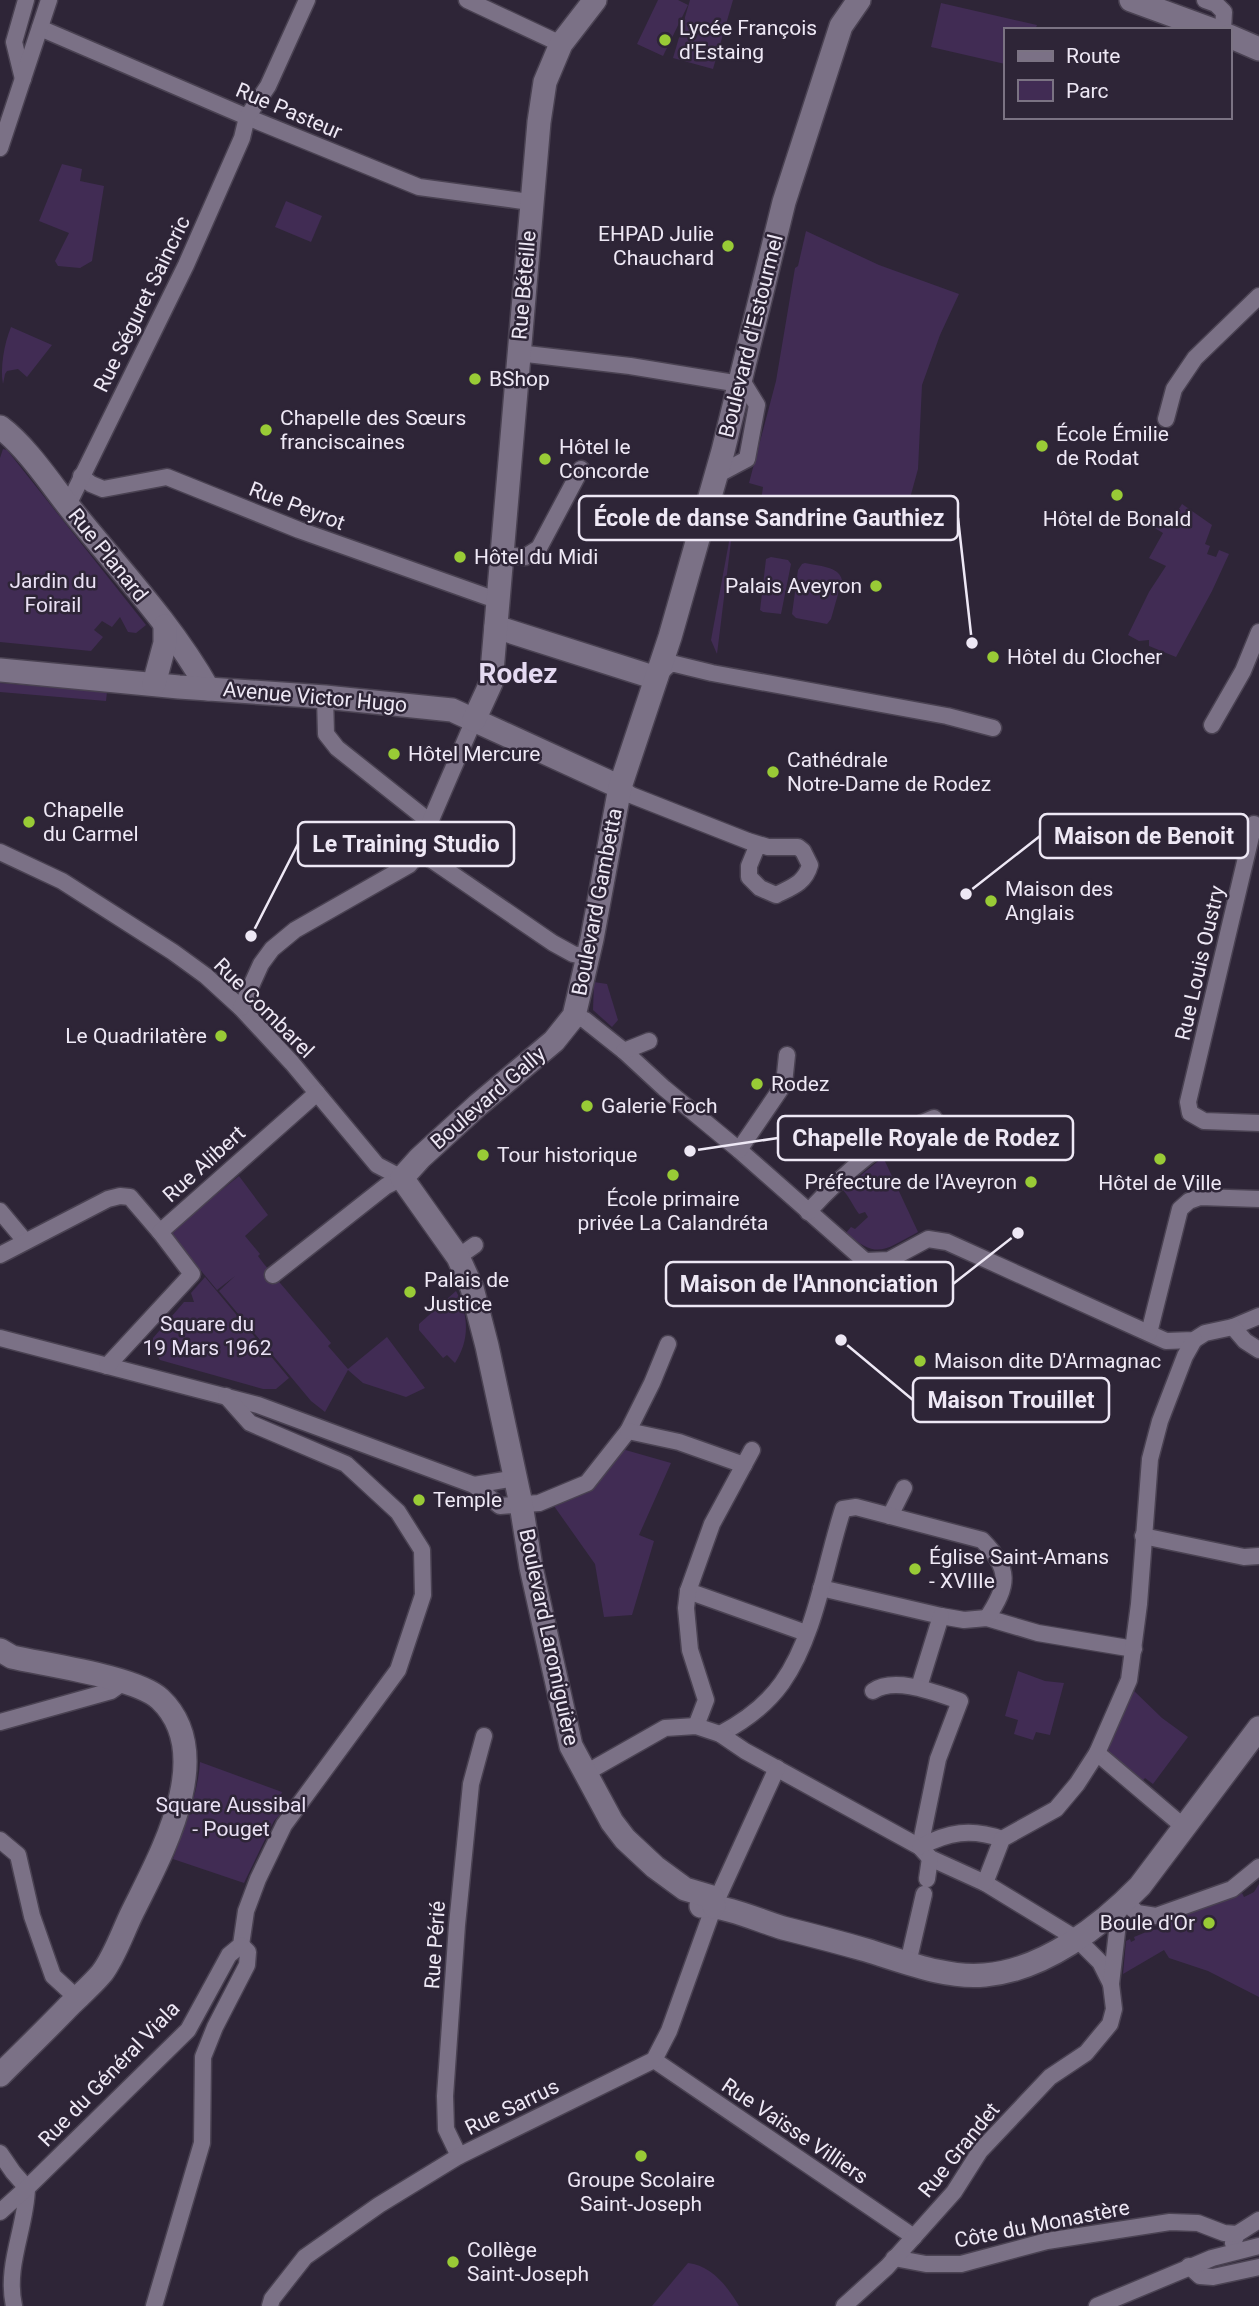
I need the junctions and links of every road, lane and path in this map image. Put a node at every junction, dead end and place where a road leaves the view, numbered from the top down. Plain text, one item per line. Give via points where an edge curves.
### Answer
1 (26, 0) edge
2 (50, 0) edge
3 (307, 0) edge
4 (467, 0) edge
5 (595, 0) edge
6 (859, 0) edge
7 (1131, 0) edge
8 (1205, 0) edge
9 (40, 28) junction
10 (1208, 28) edge
11 (1223, 28) edge
12 (1231, 37) edge
13 (561, 44) junction
14 (1259, 49) edge
15 (23, 79) junction
16 (247, 117) junction
17 (0, 148) edge
18 (530, 202) junction
19 (1259, 296) edge
20 (518, 353) junction
21 (740, 382) junction
22 (1166, 419) dead end
23 (0, 427) edge
24 (581, 469) dead end
25 (81, 476) junction
26 (68, 505) junction
27 (502, 555) junction
28 (499, 601) junction
29 (165, 626) junction
30 (496, 627) junction
31 (1259, 632) edge
32 (0, 670) edge
33 (656, 678) junction
34 (154, 684) junction
35 (208, 689) junction
36 (325, 696) junction
37 (474, 719) junction
38 (1212, 725) dead end
39 (993, 728) dead end
40 (620, 787) junction
41 (430, 822) junction
42 (1252, 823) edge
43 (758, 844) dead end
44 (0, 852) edge
45 (420, 852) junction
46 (588, 957) junction
47 (241, 1008) junction
48 (574, 1016) junction
49 (649, 1041) dead end
50 (624, 1051) junction
51 (786, 1055) dead end
52 (317, 1093) junction
53 (934, 1118) dead end
54 (1259, 1123) edge
55 (739, 1150) junction
56 (402, 1178) junction
57 (1259, 1199) edge
58 (0, 1211) edge
59 (808, 1212) junction
60 (160, 1232) junction
61 (25, 1241) junction
62 (0, 1255) edge
63 (273, 1275) dead end
64 (1259, 1316) edge
65 (1225, 1328) junction
66 (1149, 1333) junction
67 (0, 1338) edge
68 (1194, 1340) junction
69 (668, 1344) dead end
70 (1259, 1350) edge
71 (107, 1366) junction
72 (226, 1396) junction
73 (628, 1431) junction
74 (516, 1478) junction
75 (474, 1485) junction
76 (904, 1488) dead end
77 (510, 1505) junction
78 (890, 1516) junction
79 (1143, 1536) junction
80 (1259, 1556) edge
81 (821, 1588) junction
82 (688, 1591) junction
83 (941, 1616) junction
84 (993, 1620) junction
85 (806, 1633) junction
86 (1134, 1649) junction
87 (0, 1650) edge
88 (125, 1681) junction
89 (919, 1687) junction
90 (873, 1691) dead end
91 (0, 1722) edge
92 (696, 1726) junction
93 (1259, 1728) edge
94 (720, 1734) junction
95 (484, 1736) dead end
96 (1097, 1753) junction
97 (777, 1768) junction
98 (584, 1773) junction
99 (1184, 1827) junction
100 (1002, 1839) junction
101 (0, 1840) edge
102 (925, 1852) junction
103 (1259, 1867) edge
104 (985, 1883) junction
105 (1121, 1905) junction
106 (715, 1906) junction
107 (1077, 1939) junction
108 (241, 1945) junction
109 (908, 1963) junction
110 (1111, 1984) junction
111 (77, 1998) junction
112 (654, 2060) junction
113 (0, 2075) edge
114 (0, 2153) edge
115 (459, 2156) junction
116 (27, 2188) junction
117 (0, 2212) edge
118 (1259, 2220) edge
119 (1237, 2234) junction
120 (914, 2238) junction
121 (1259, 2246) edge
122 (1228, 2252) junction
123 (894, 2258) junction
124 (1189, 2266) junction
125 (1259, 2267) edge
126 (14, 2306) edge
127 (154, 2306) edge
128 (270, 2306) edge
129 (845, 2306) edge
130 (1097, 2306) edge

1 - 15 street via 14,43
2 - 9 street
3 - 16 street, Rue Séguret Saincric via 268,86
4 - 13 street
5 - 13 main road, Rue Béteille
6 - 21 main road, Boulevard d'Estourmel via 841,26 784,202
7 - 10 main road
8 - 11 street via 1224,12
9 - 15 street
9 - 16 street, Rue Pasteur
12 - 14 main road
13 - 18 main road, Rue Béteille via 545,82
15 - 17 street
16 - 18 street, Rue Pasteur via 419,187
16 - 25 street, Rue Séguret Saincric via 186,265
18 - 20 main road, Rue Béteille
19 - 22 street via 1195,358 1174,389
20 - 21 street
20 - 27 main road, Rue Béteille
21 - 33 main road, Boulevard d'Estourmel
23 - 26 main road, Rue Planard
24 - 27 street via 539,548 525,557
25 - 26 street, Rue Séguret Saincric
25 - 28 street, Rue Peyrot via 103,489 167,477
26 - 29 main road, Rue Planard
27 - 28 main road, Rue Béteille
28 - 30 main road, Rue Béteille
29 - 34 main road
29 - 35 main road, Rue Planard
30 - 33 main road
30 - 37 main road, Rue Béteille via 491,683
31 - 38 street
32 - 34 main road, Avenue Victor Hugo
33 - 39 street via 671,663
33 - 40 main road, Boulevard Gambetta
34 - 35 main road, Avenue Victor Hugo
35 - 36 main road, Avenue Victor Hugo
36 - 37 main road, Avenue Victor Hugo via 452,710
36 - 41 street via 326,734 337,748
37 - 40 main road, Avenue Victor Hugo
37 - 41 street
40 - 43 street
40 - 46 main road, Boulevard Gambetta
41 - 45 street
42 - 54 street, Rue Louis Oustry via 1188,1102 1190,1113 1204,1121
44 - 47 street, Rue Combarel via 61,881 173,952
45 - 46 street via 553,943
45 - 47 street via 409,865 272,949
46 - 48 main road, Boulevard Gambetta
47 - 52 street, Rue Combarel
48 - 50 street
48 - 56 main road, Boulevard Gally via 554,1041
49 - 50 street
50 - 55 street
51 - 55 street via 784,1084
52 - 56 street, Rue Combarel via 377,1165
52 - 60 street, Rue Alibert
53 - 59 street via 878,1147
55 - 59 street
56 - 63 street
56 - 74 main road, Boulevard Laromiguière via 467,1251
57 - 66 street via 1200,1198 1189,1200 1180,1209
58 - 61 street
59 - 66 street via 865,1261 889,1259 928,1239 947,1242
60 - 61 street via 130,1197 120,1196
60 - 71 street, Rue Alibert via 192,1274
61 - 62 street
64 - 65 street
65 - 68 street
65 - 70 street
66 - 68 street via 1166,1341
67 - 71 street
68 - 79 street via 1158,1428 1150,1459
69 - 73 street
71 - 72 street
72 - 75 street
72 - 108 street, Rue du Général Viala via 250,1423 346,1464 398,1512 422,1550 423,1595 398,1670 284,1825 246,1911
73 - 77 street via 587,1483 539,1503
73 - 82 street via 748,1457 712,1524
74 - 75 street
74 - 77 main road, Boulevard Laromiguière
75 - 77 street
76 - 78 street
77 - 98 main road, Boulevard Laromiguière via 525,1528 556,1685 571,1746
78 - 81 street via 856,1507 843,1509
78 - 84 street via 982,1540 994,1552 1004,1575
79 - 80 street
79 - 86 street
81 - 83 street
81 - 85 street
82 - 85 street
82 - 92 street via 690,1650 706,1700
83 - 84 street
83 - 89 street
84 - 86 street via 1038,1633
85 - 94 street via 794,1662 771,1696
86 - 96 street via 1129,1680
87 - 88 main road via 12,1657
88 - 91 street via 111,1691
88 - 111 main road via 148,1690 173,1715 185,1745 186,1765 167,1836 103,1972
89 - 90 street via 882,1685
89 - 102 street via 960,1701 938,1759
92 - 94 street, Rue Grandet
92 - 98 street via 664,1728
93 - 99 main road
94 - 97 street, Rue Grandet
95 - 115 street, Rue Périé via 471,1784 445,2096 446,2129
96 - 99 street
96 - 100 street via 1056,1809
97 - 102 street, Rue Grandet
97 - 106 street
98 - 106 main road, Boulevard Laromiguière via 625,1839 685,1889 712,1897
99 - 105 main road
100 - 102 street via 987,1834 940,1836
100 - 104 street
101 - 111 street via 18,1856 53,1976
102 - 104 street, Rue Grandet
102 - 109 street via 925,1886
103 - 105 street via 1232,1889 1156,1916
104 - 107 street, Rue Grandet
105 - 107 main road
105 - 110 street, Rue Grandet
106 - 109 main road
106 - 112 street
107 - 109 main road via 1017,1968 984,1975
107 - 110 street, Rue Grandet via 1093,1953
108 - 116 street, Rue du Général Viala via 229,1955 188,2030
108 - 127 street via 248,1952 247,1965 203,2057 202,2143
110 - 120 street, Rue Grandet via 1114,2009 1110,2024 1086,2053 1050,2077 980,2151 954,2192
111 - 113 main road
112 - 115 street, Rue Sarrus
112 - 120 street, Rue Vaïsse Villiers
114 - 116 street
115 - 128 street, Rue Sarrus via 305,2257
116 - 117 street, Rue du Général Viala
116 - 126 street via 10,2272
118 - 119 street
119 - 122 street
119 - 123 street, Côte du Monastère via 1170,2222 1046,2241 961,2264
120 - 123 street, Rue Grandet
121 - 122 street
122 - 124 street
123 - 129 street, Rue Grandet
124 - 125 street via 1200,2276 1213,2277
124 - 130 street

